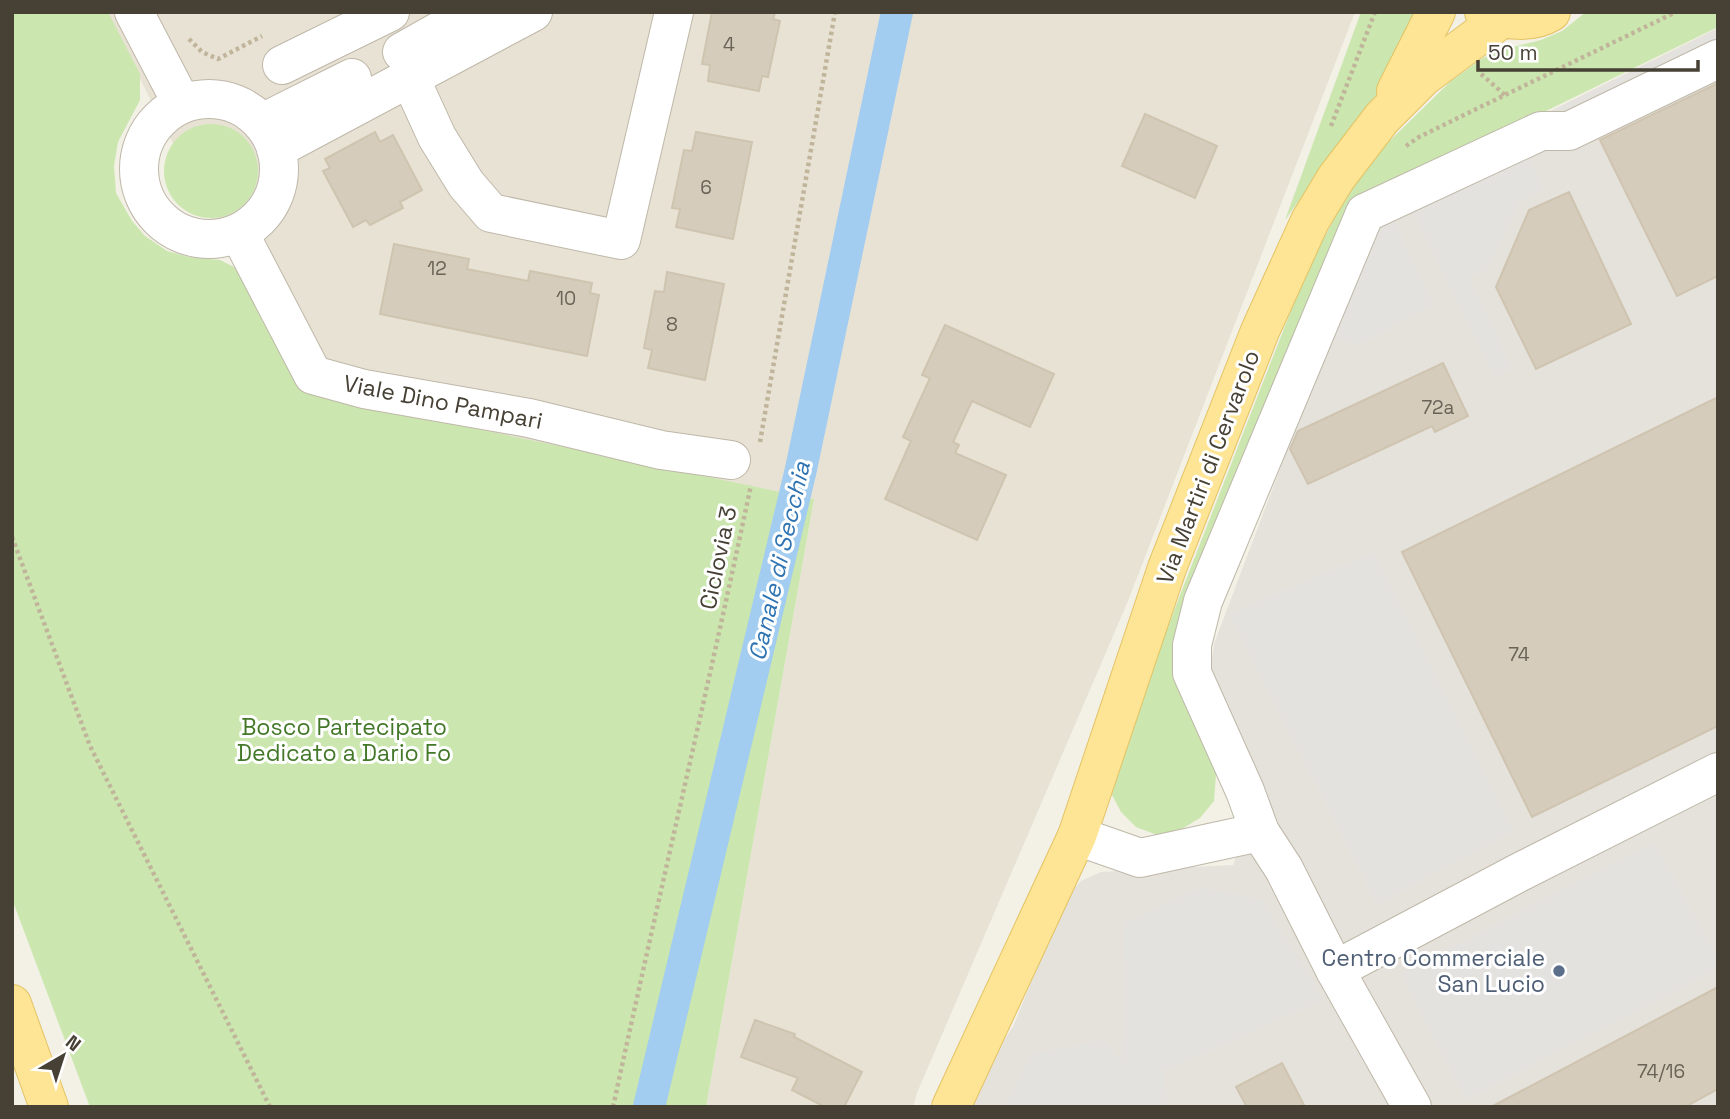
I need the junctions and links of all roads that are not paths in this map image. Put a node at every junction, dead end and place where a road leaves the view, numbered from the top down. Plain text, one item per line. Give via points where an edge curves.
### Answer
1 (134, 12) edge
2 (390, 12) edge
3 (473, 12) edge
4 (533, 12) edge
5 (674, 12) edge
6 (1436, 12) edge
7 (1551, 12) edge
8 (1492, 15) edge
9 (423, 25) edge
10 (278, 48) road end
11 (1718, 59) edge
12 (410, 78) junction
13 (182, 104) junction
14 (1393, 133) junction
15 (269, 136) junction
16 (239, 233) junction
17 (748, 462) road end
18 (1718, 772) edge
19 (1260, 832) junction
20 (1077, 836) junction
21 (1335, 970) junction
22 (12, 1004) edge
23 (49, 1107) edge
24 (951, 1107) edge
25 (1412, 1107) edge

1 - 13 street
2 - 10 street
3 - 9 street
4 - 12 street
5 - 12 street via 621,240 491,213 466,184 437,137
6 - 14 main road, Via Martiri di Cervarolo
7 - 8 main road, Via Martiri di Cervarolo via 1523,20
8 - 14 main road, Via Martiri di Cervarolo via 1423,77
9 - 15 street
11 - 19 street, Via Martiri di Cervarolo via 1569,131 1541,131 1365,213 1203,601 1192,645 1192,673
12 - 15 street
13 - 15 street via 203,99 225,101 245,109
13 - 16 street via 163,116 141,153 139,175 145,197 157,216 174,230 195,238
14 - 20 main road, Via Martiri di Cervarolo via 1336,177 1310,221 1260,331 1167,568
15 - 16 street via 279,169 276,189 268,207
16 - 17 street, Viale Dino Pampari via 313,375 365,389 529,418 660,450
18 - 21 street
19 - 20 street via 1140,858
19 - 21 street, Via Martiri di Cervarolo
20 - 24 main road, Via Martiri di Cervarolo
21 - 25 street, Via Martiri di Cervarolo
22 - 23 main road

